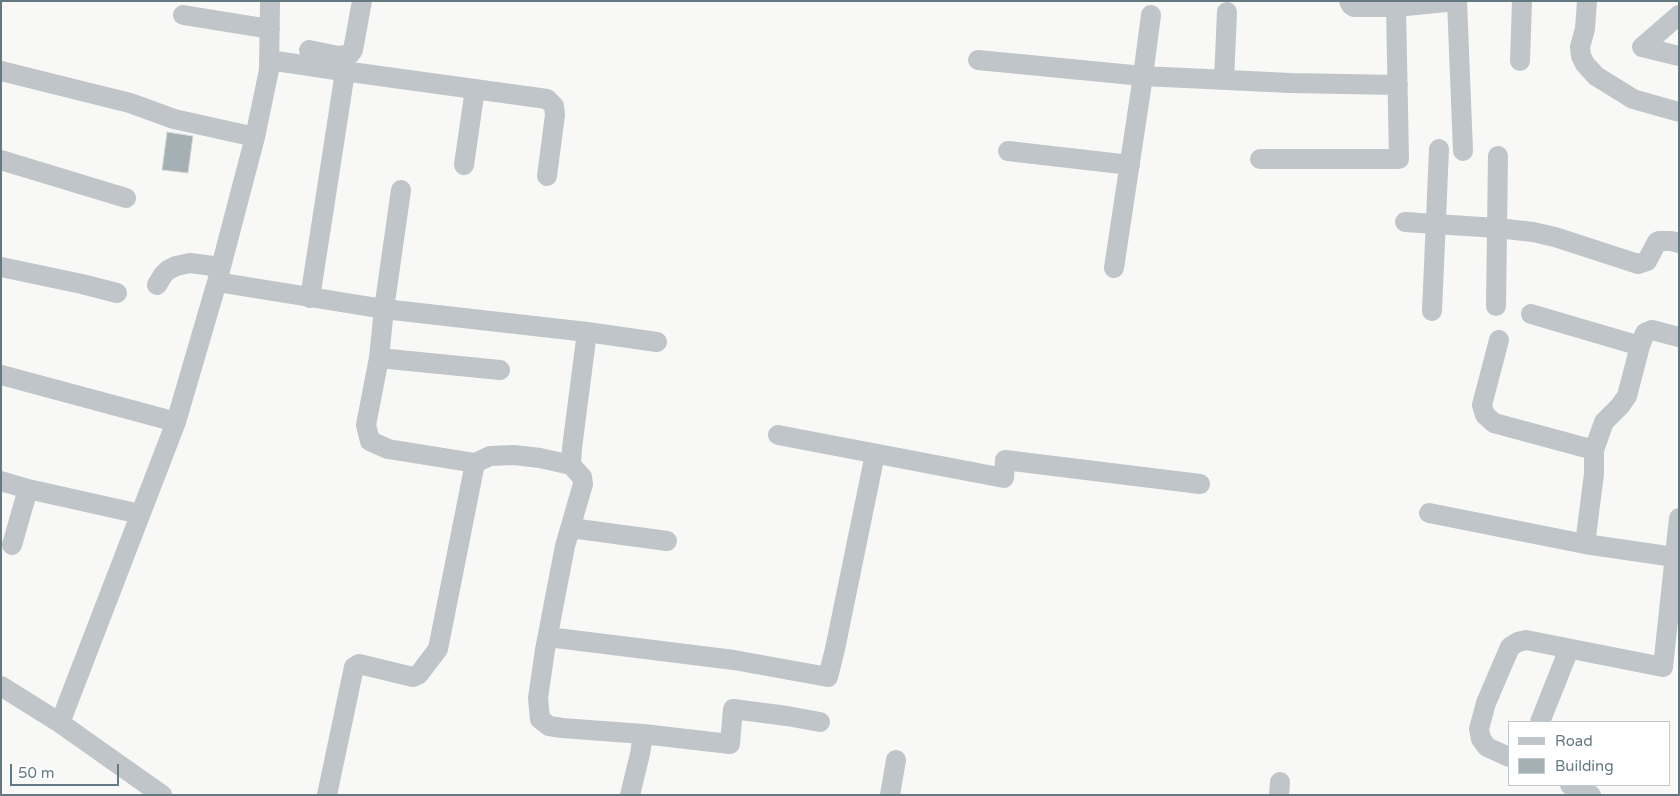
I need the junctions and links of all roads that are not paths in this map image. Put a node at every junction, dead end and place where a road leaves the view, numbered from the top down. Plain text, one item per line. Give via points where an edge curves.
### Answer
1 (270, 1) edge
2 (362, 1) edge
3 (1349, 1) edge
4 (1457, 1) edge
5 (1522, 1) edge
6 (1587, 1) edge
7 (1396, 7) junction
8 (1227, 12) dead end
9 (183, 15) dead end
10 (1151, 15) dead end
11 (1679, 15) edge
12 (270, 29) junction
13 (309, 50) dead end
14 (1679, 56) edge
15 (269, 60) junction
16 (978, 60) dead end
17 (1520, 61) dead end
18 (340, 66) junction
19 (1, 71) edge
20 (1144, 76) junction
21 (1224, 80) junction
22 (1398, 85) junction
23 (475, 89) junction
24 (1679, 112) edge
25 (255, 137) junction
26 (1439, 149) dead end
27 (1008, 151) dead end
28 (1464, 151) dead end
29 (1498, 156) dead end
30 (1260, 159) dead end
31 (1, 160) edge
32 (464, 165) dead end
33 (1130, 165) junction
34 (547, 176) dead end
35 (401, 190) dead end
36 (126, 198) dead end
37 (1405, 222) dead end
38 (1436, 224) junction
39 (1497, 228) junction
40 (1679, 244) edge
41 (1, 267) edge
42 (1114, 268) dead end
43 (219, 274) junction
44 (157, 285) dead end
45 (117, 293) dead end
46 (310, 298) junction
47 (1496, 306) dead end
48 (384, 309) junction
49 (1432, 311) dead end
50 (1531, 314) dead end
51 (587, 332) junction
52 (1679, 337) edge
53 (1499, 340) dead end
54 (656, 342) dead end
55 (1640, 346) junction
56 (379, 358) junction
57 (500, 370) dead end
58 (1, 375) edge
59 (176, 422) junction
60 (778, 435) dead end
61 (1594, 450) junction
62 (875, 454) junction
63 (475, 463) junction
64 (571, 465) junction
65 (1, 481) edge
66 (1200, 484) dead end
67 (28, 489) junction
68 (1429, 513) dead end
69 (140, 514) junction
70 (1679, 518) edge
71 (571, 528) junction
72 (667, 541) dead end
73 (1585, 544) junction
74 (12, 545) dead end
75 (1674, 557) junction
76 (548, 637) junction
77 (1569, 649) junction
78 (1, 686) edge
79 (1540, 721) edge
80 (820, 722) dead end
81 (60, 723) junction
82 (643, 734) junction
83 (1508, 756) edge
84 (896, 760) dead end
85 (1572, 786) edge
86 (162, 795) edge
87 (327, 795) edge
88 (630, 795) edge
89 (890, 795) edge
90 (1591, 795) edge

1 - 12 street
2 - 18 street via 353,50
3 - 7 street via 1354,7
4 - 7 street
4 - 28 street
5 - 17 street
6 - 24 street via 1580,47 1585,64 1596,76 1633,99
7 - 22 street
8 - 21 street
9 - 12 street
10 - 20 street
11 - 14 street via 1642,47
12 - 15 street
13 - 18 street
15 - 18 street
15 - 25 street
16 - 20 street
18 - 23 street
18 - 46 street
19 - 25 street via 130,103 174,120
20 - 21 street
20 - 33 street
21 - 22 street
22 - 30 street via 1398,159
23 - 32 street
23 - 34 street via 547,99 554,106
25 - 43 street
26 - 38 street
27 - 33 street
29 - 39 street
31 - 36 street
33 - 42 street
35 - 48 street
37 - 38 street
38 - 39 street
38 - 49 street
39 - 40 street via 1555,237 1638,264 1647,261 1659,241
39 - 47 street
41 - 45 street
43 - 44 street via 190,263 162,274
43 - 46 street
43 - 59 street
46 - 48 street
48 - 51 street
48 - 56 street
50 - 55 street
51 - 54 street
51 - 64 street
52 - 55 street via 1649,330
53 - 61 street via 1482,405 1484,415 1494,423
55 - 61 street via 1627,396 1604,422
56 - 57 street
56 - 63 street via 366,425 370,441 388,449
58 - 59 street
59 - 69 street
60 - 62 street
61 - 73 street
62 - 66 street via 1004,478 1005,460
62 - 76 street via 828,678 734,660
63 - 64 street via 490,456 514,456
63 - 87 street via 438,650 413,677 359,664 354,667
64 - 71 street via 582,476 583,484
65 - 67 street
67 - 69 street
67 - 74 street
68 - 73 street
69 - 81 street
70 - 75 street
71 - 72 street
71 - 76 street
73 - 75 street
75 - 77 street via 1663,667
76 - 82 street via 538,698 540,719 549,726 562,728
77 - 79 street
77 - 83 street via 1526,640 1510,647 1486,703 1479,729 1480,739 1487,747
78 - 81 street
80 - 82 street via 733,709 730,744
81 - 86 street
82 - 88 street
84 - 89 street
85 - 90 street

